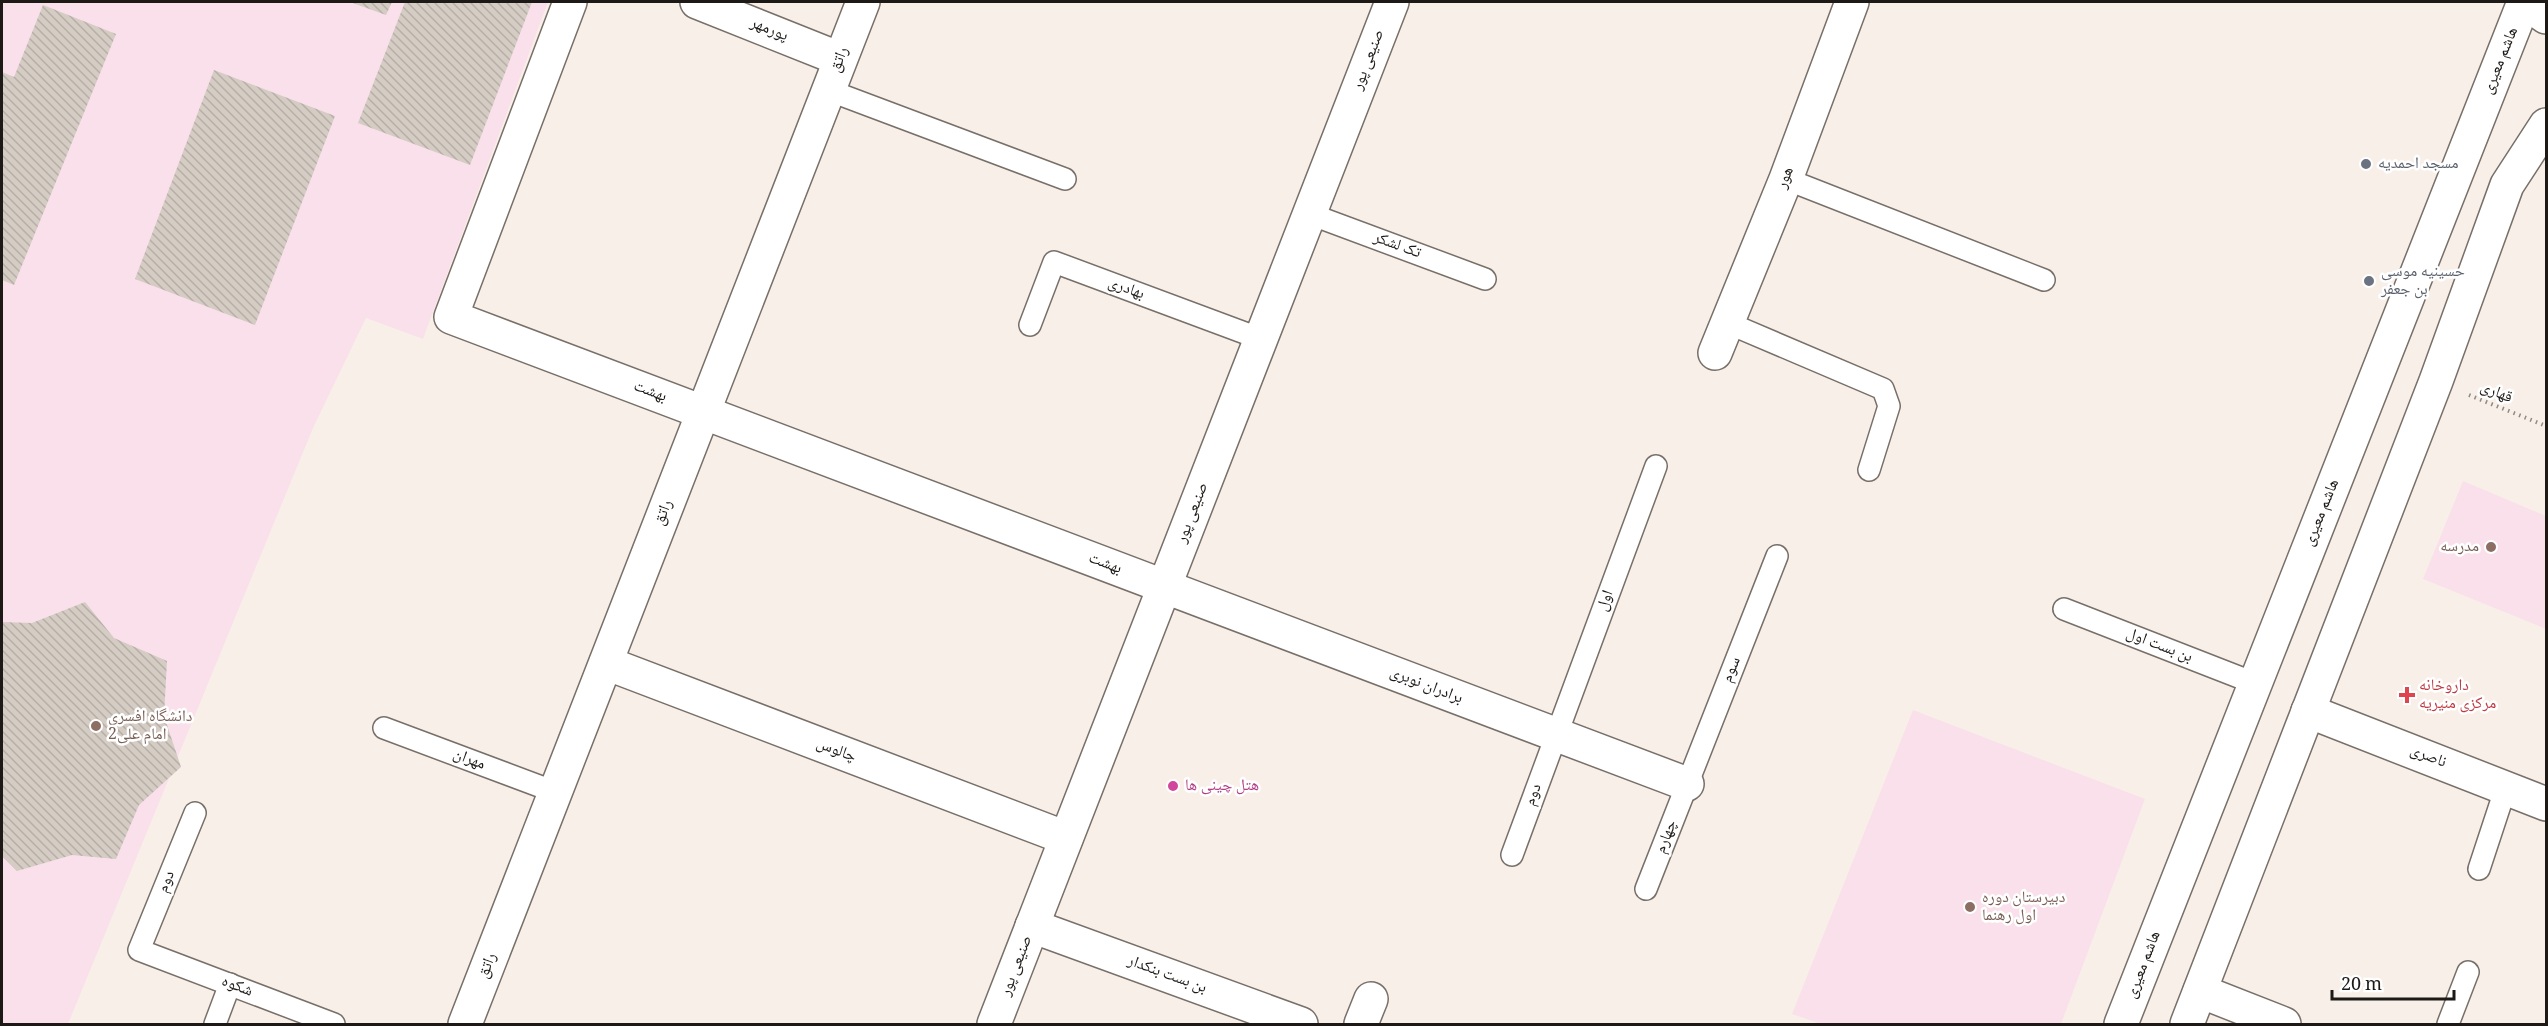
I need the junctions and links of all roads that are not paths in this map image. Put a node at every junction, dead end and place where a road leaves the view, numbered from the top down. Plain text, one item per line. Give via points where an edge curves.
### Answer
1 (570, 2) edge
2 (697, 2) edge
3 (863, 2) edge
4 (1392, 2) edge
5 (1852, 2) edge
6 (2525, 2) edge
7 (2547, 17) edge
8 (840, 58) junction
9 (828, 90) junction
10 (2547, 125) edge
11 (1065, 179) dead end
12 (1786, 179) junction
13 (1310, 214) junction
14 (1485, 279) dead end
15 (2044, 280) dead end
16 (1728, 323) junction
17 (1030, 325) dead end
18 (1260, 339) junction
19 (1715, 353) dead end
20 (703, 412) junction
21 (1656, 466) dead end
22 (1869, 470) dead end
23 (1777, 556) dead end
24 (1165, 587) junction
25 (2064, 609) dead end
26 (606, 663) junction
27 (2254, 683) junction
28 (2308, 711) junction
29 (384, 728) dead end
30 (1556, 735) junction
31 (1687, 784) junction
32 (2506, 787) junction
33 (555, 792) junction
34 (2547, 804) edge
35 (195, 813) dead end
36 (1066, 838) junction
37 (1512, 855) dead end
38 (2479, 869) dead end
39 (1646, 889) dead end
40 (1032, 926) junction
41 (139, 950) joint
42 (2468, 972) dead end
43 (230, 984) junction
44 (2200, 991) junction
45 (215, 1024) edge
46 (334, 1024) edge
47 (465, 1024) edge
48 (994, 1024) edge
49 (1301, 1024) edge
50 (2121, 1024) edge
51 (2187, 1024) edge
52 (2284, 1024) edge
53 (2448, 1024) edge

1 - 20 street, بهشت via 451,317
2 - 8 street, پورمهر
3 - 8 street, راتق
4 - 13 street, صنیعی پور
5 - 12 street, هور
6 - 7 street
6 - 27 street, هاشم معیری
8 - 9 street, راتق
9 - 11 lane
9 - 20 street, راتق
10 - 28 street via 2507,185
12 - 15 lane
12 - 16 street, هور
13 - 14 lane, تک لشکر
13 - 18 street, صنیعی پور
16 - 19 street, هور
16 - 22 lane via 1883,389 1889,406
17 - 18 lane, بهادری via 1054,262
18 - 24 street, صنیعی پور
20 - 24 street, بهشت
20 - 26 street, راتق
21 - 30 lane, اول
23 - 31 lane, سوم
24 - 30 street, برادران نوبری
24 - 36 street, صنیعی پور
25 - 27 lane, بن بست اول
26 - 33 street, راتق
26 - 36 street, چالوس
27 - 50 street, هاشم معیری
28 - 32 street, ناصری
28 - 44 street
29 - 33 lane, مهران
30 - 31 street, برادران نوبری
30 - 37 lane, دوم
31 - 39 lane, چهارم
32 - 34 street, ناصری
32 - 38 lane
33 - 47 street, راتق
35 - 41 lane, دوم
36 - 40 street, صنیعی پور
40 - 48 street, صنیعی پور
40 - 49 street, بن بست بنکدار
41 - 43 lane, شکوه
42 - 53 lane
43 - 45 lane
43 - 46 lane, شکوه
44 - 51 street
44 - 52 street

